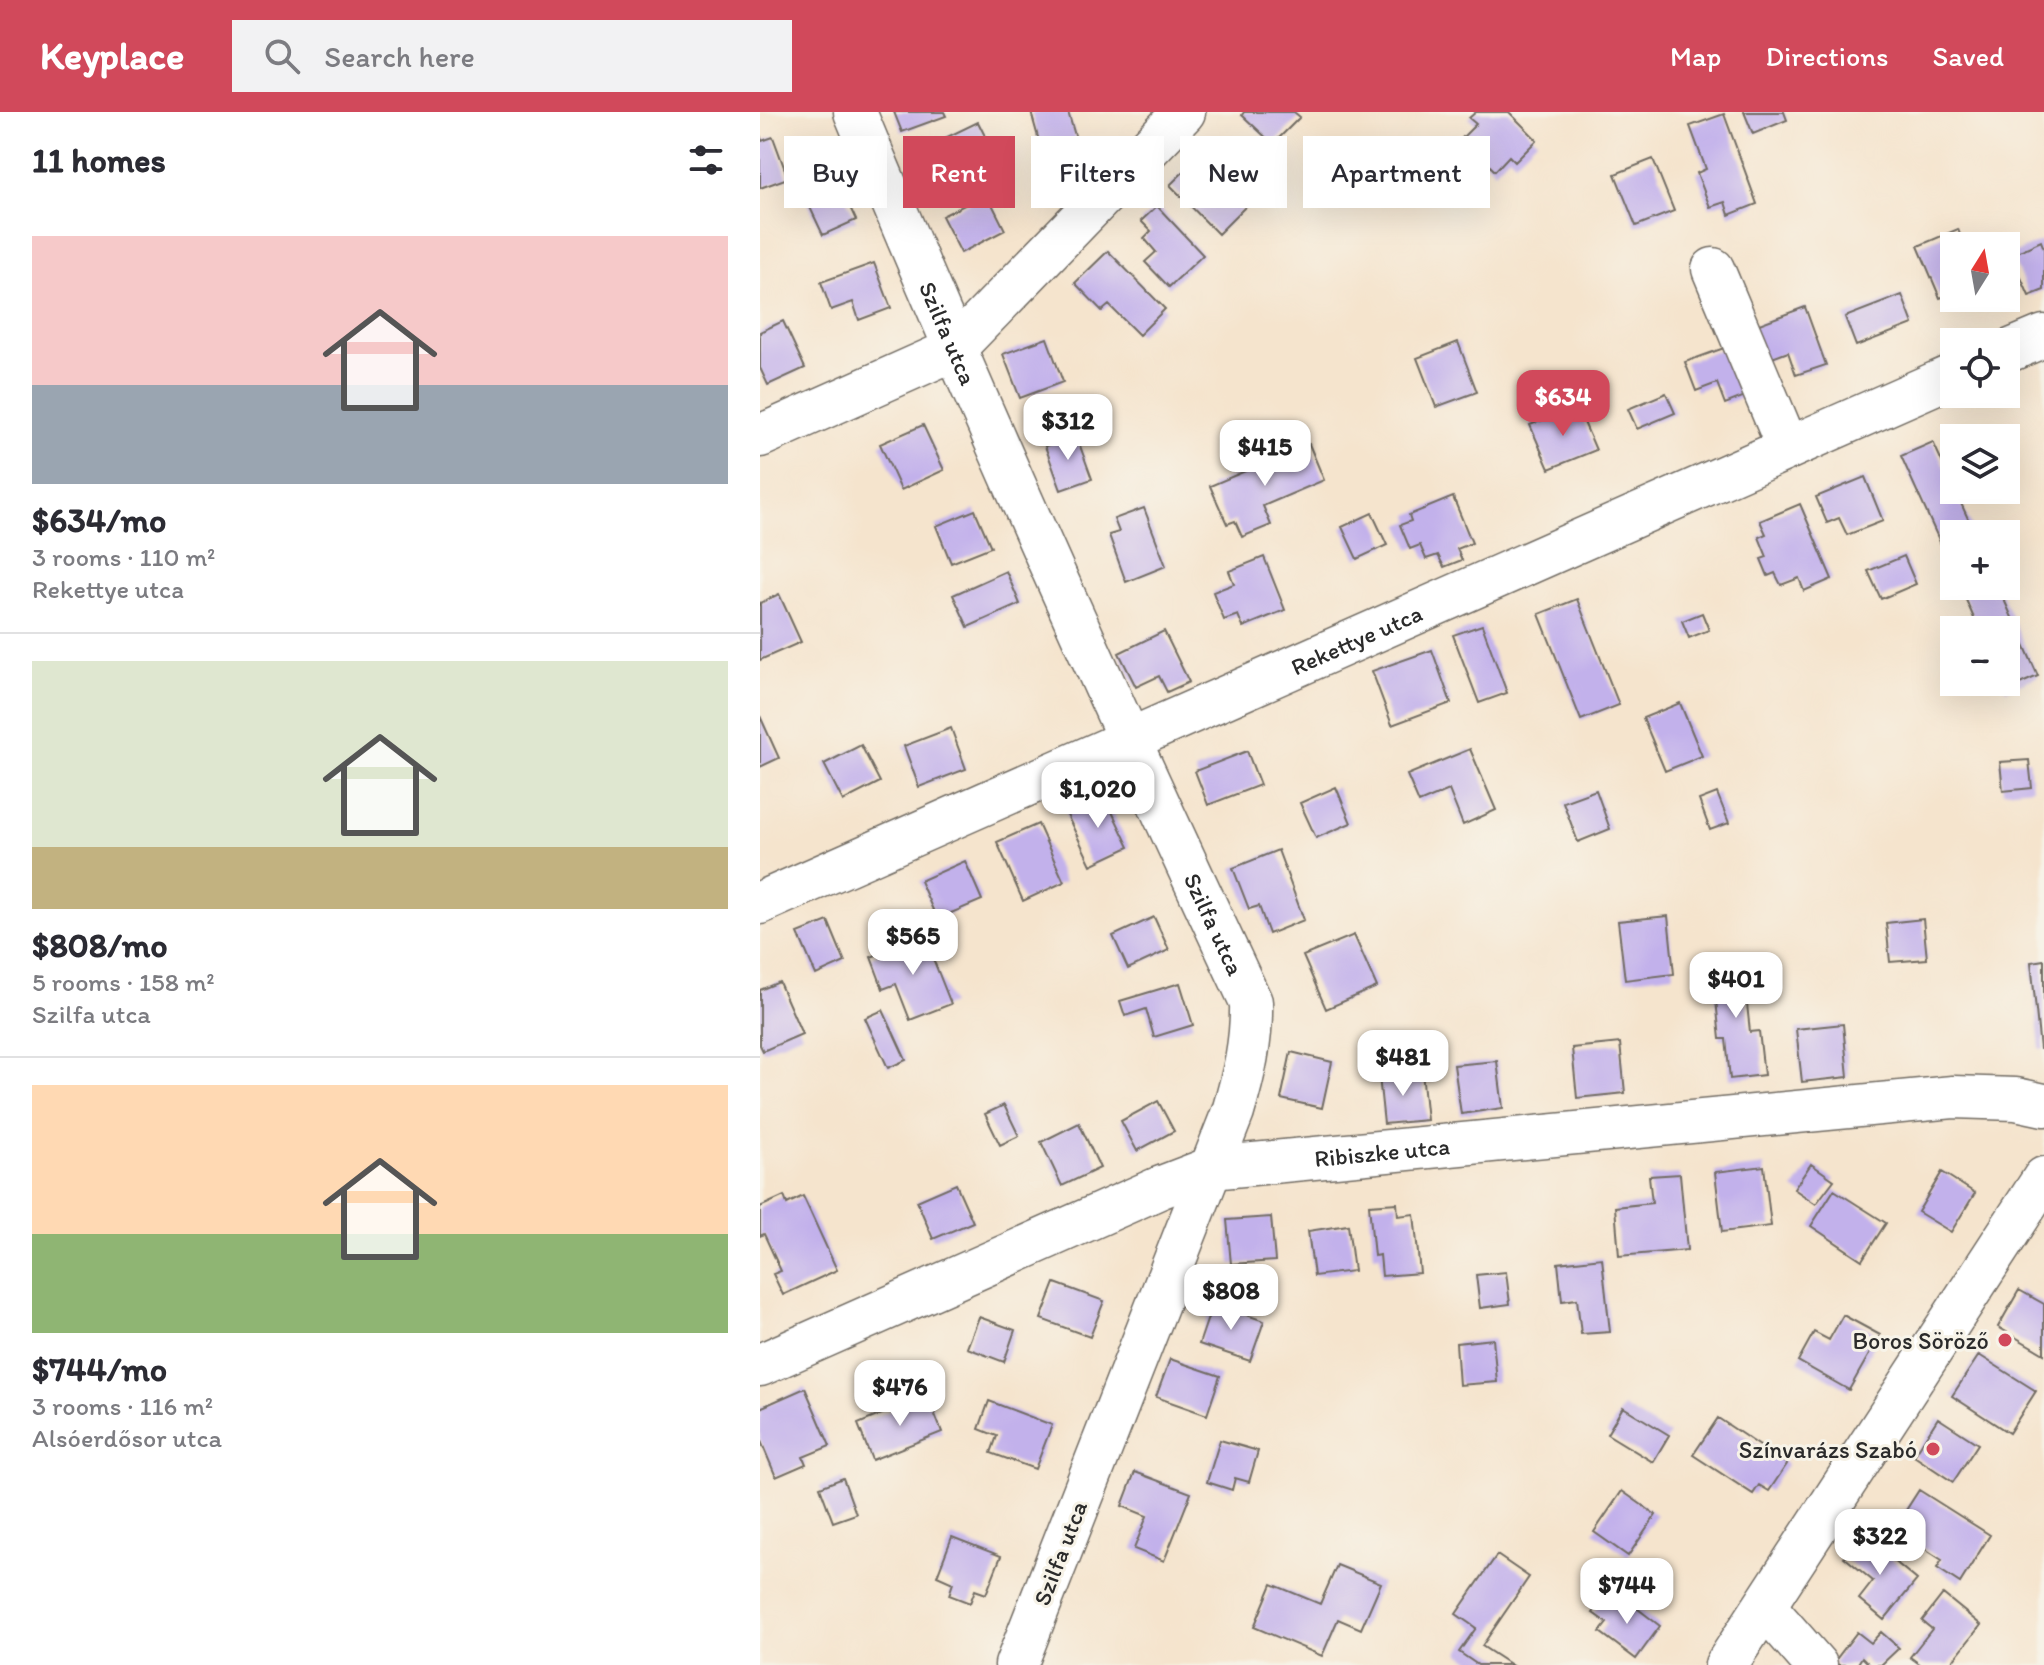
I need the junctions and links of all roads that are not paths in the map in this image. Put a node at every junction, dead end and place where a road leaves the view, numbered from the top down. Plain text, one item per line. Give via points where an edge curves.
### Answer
1 (855, 112) edge
2 (1184, 112) edge
3 (1713, 269) dead end
4 (2044, 336) edge
5 (2020, 346) edge
6 (953, 350) junction
7 (1940, 381) edge
8 (760, 436) edge
9 (1788, 448) junction
10 (1129, 740) junction
11 (760, 903) edge
12 (2044, 1105) edge
13 (1211, 1168) junction
14 (2044, 1178) edge
15 (760, 1365) edge
16 (1765, 1607) junction
17 (1016, 1665) edge
18 (1726, 1665) edge
19 (1816, 1665) edge

1 - 6 street, Szilfa utca
2 - 6 street
3 - 9 street
4 - 5 street
6 - 8 street
6 - 10 street, Szilfa utca
7 - 9 street, Rekettye utca
9 - 10 street, Rekettye utca
10 - 11 street, Rekettye utca
10 - 13 street, Szilfa utca via 1251,1002 1246,1069
12 - 13 street, Ribiszke utca via 1953,1097
13 - 15 street, Ribiszke utca
13 - 17 street, Szilfa utca
14 - 16 street
16 - 18 street
16 - 19 street

